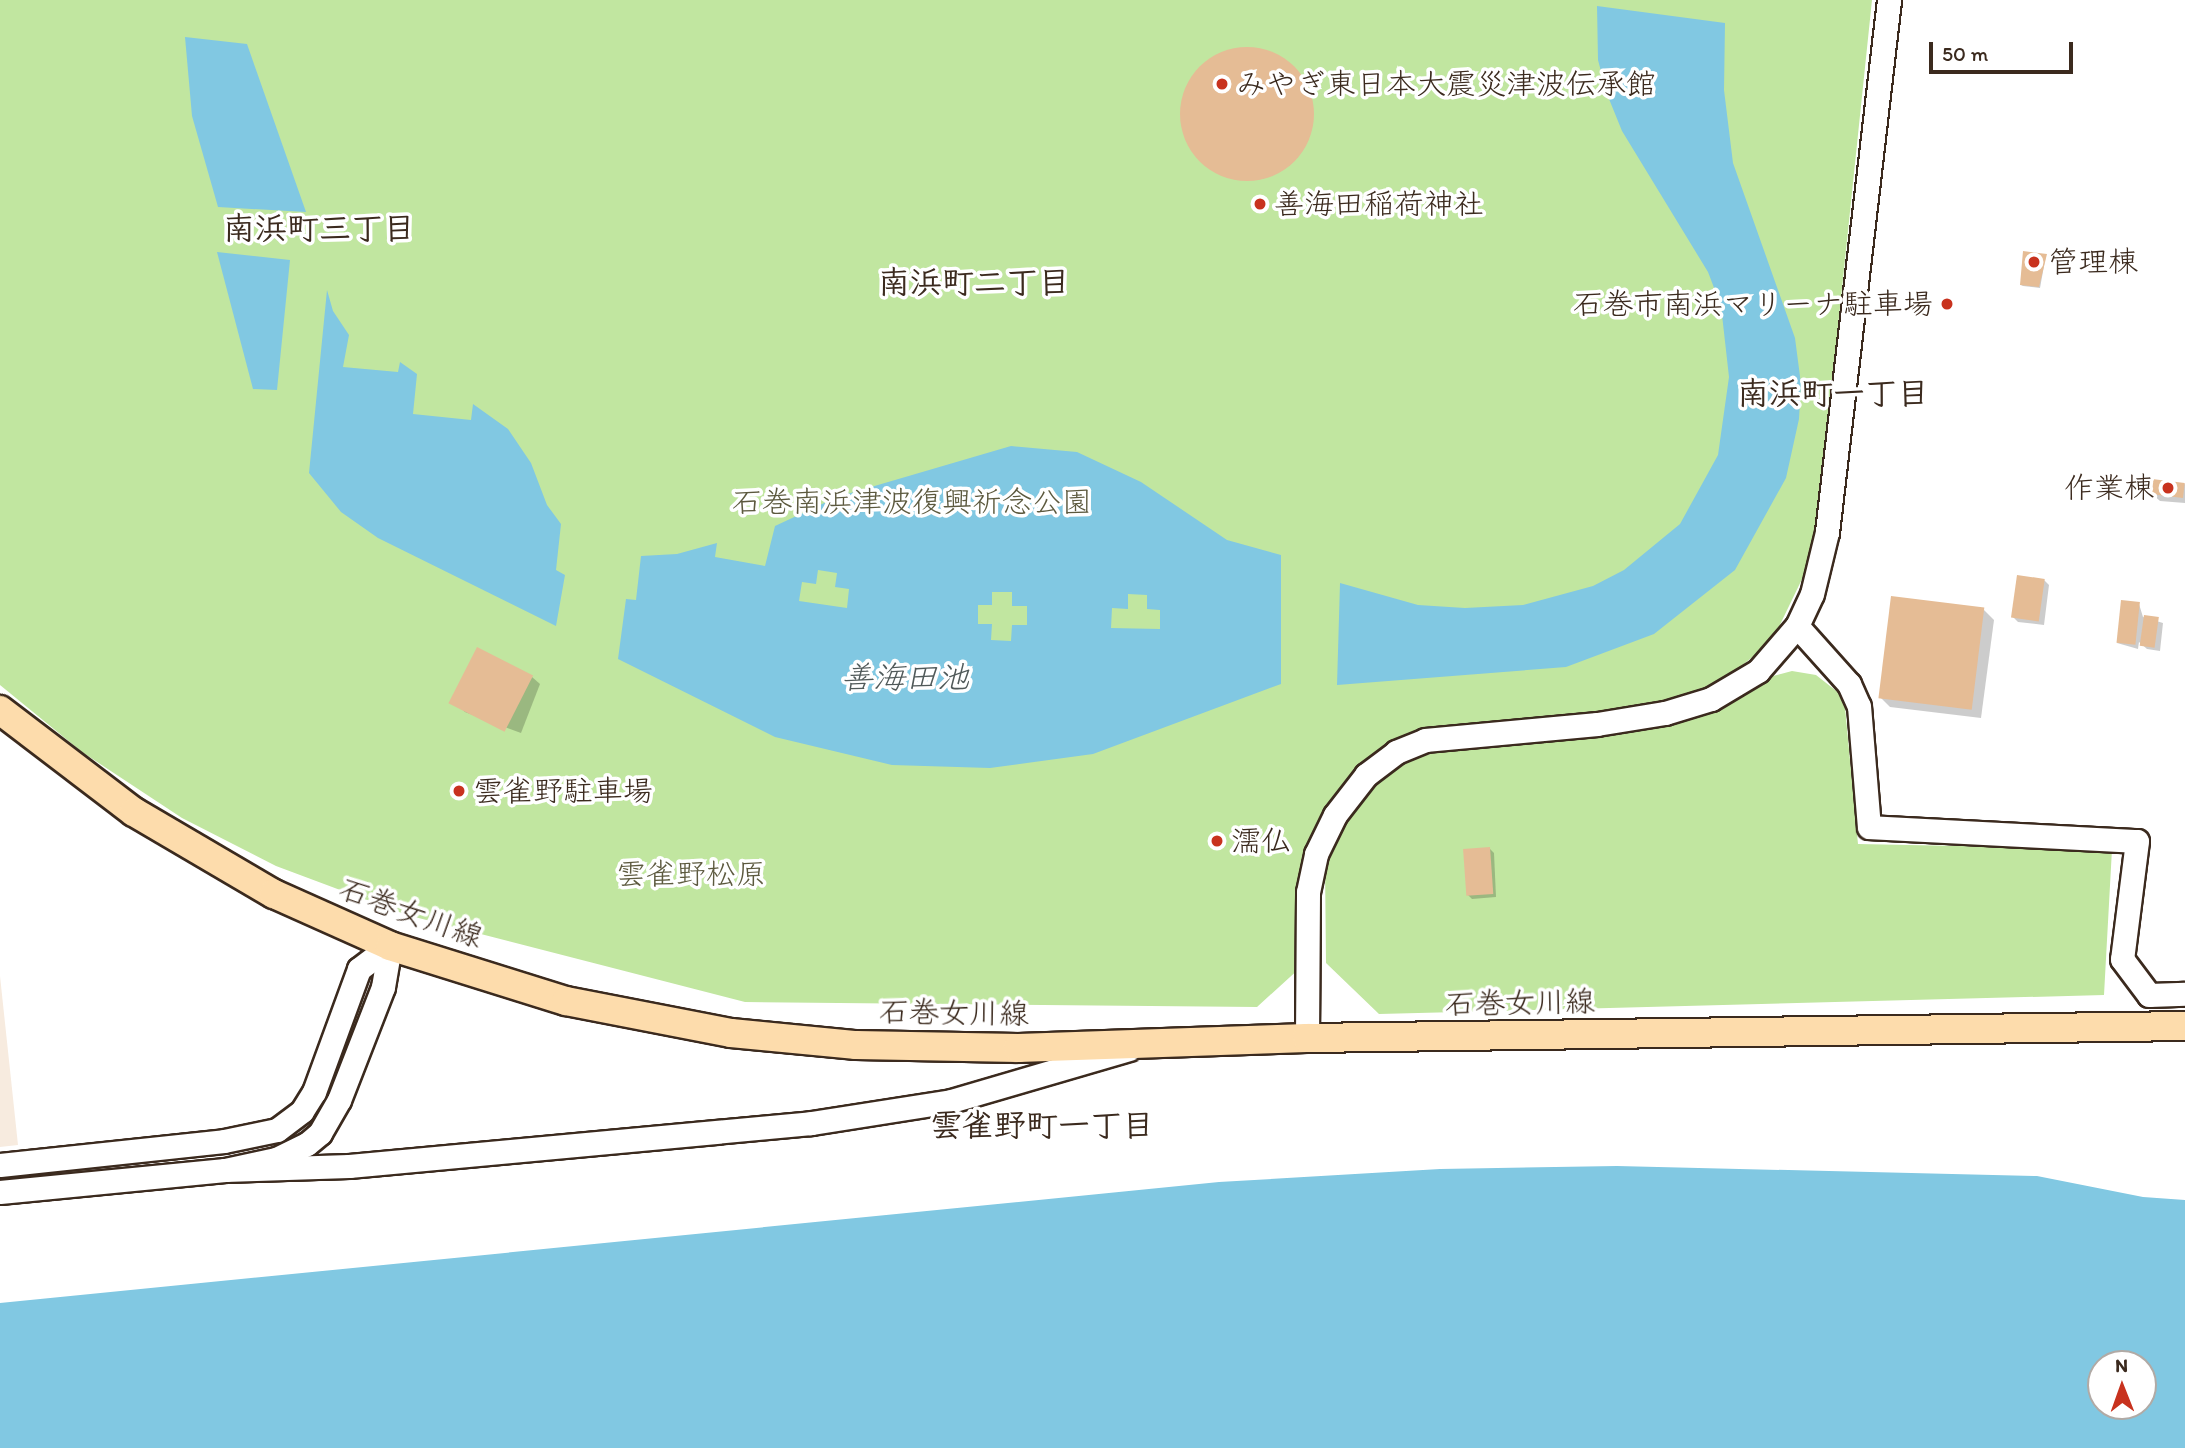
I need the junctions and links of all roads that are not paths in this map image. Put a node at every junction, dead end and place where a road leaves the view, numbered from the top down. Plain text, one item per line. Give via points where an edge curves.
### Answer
1 (1889, 0) edge
2 (1797, 626) junction
3 (0, 710) edge
4 (390, 946) junction
5 (2185, 994) edge
6 (2185, 1026) edge
7 (1307, 1038) junction
8 (1138, 1045) junction
9 (0, 1165) edge
10 (225, 1170) junction
11 (0, 1192) edge

1 - 2 street via 1827,532 1812,594
2 - 5 street via 1849,684 1859,705 1869,828 2137,841 2122,959 2149,995
2 - 7 street via 1758,671 1711,699 1665,713 1597,724 1425,740 1396,752 1366,775 1335,814 1313,867 1308,892
3 - 4 main road, 石巻女川線 via 134,812 274,894
4 - 8 main road, 石巻女川線 via 566,1001 731,1033 856,1045
4 - 9 street via 359,969 314,1092 302,1111 278,1130 224,1141
4 - 10 street via 383,987 339,1100 320,1133 275,1159
6 - 7 main road, 石巻女川線
7 - 8 main road, 石巻女川線
8 - 10 street via 1081,1066 951,1101 811,1123 349,1166
10 - 11 street

